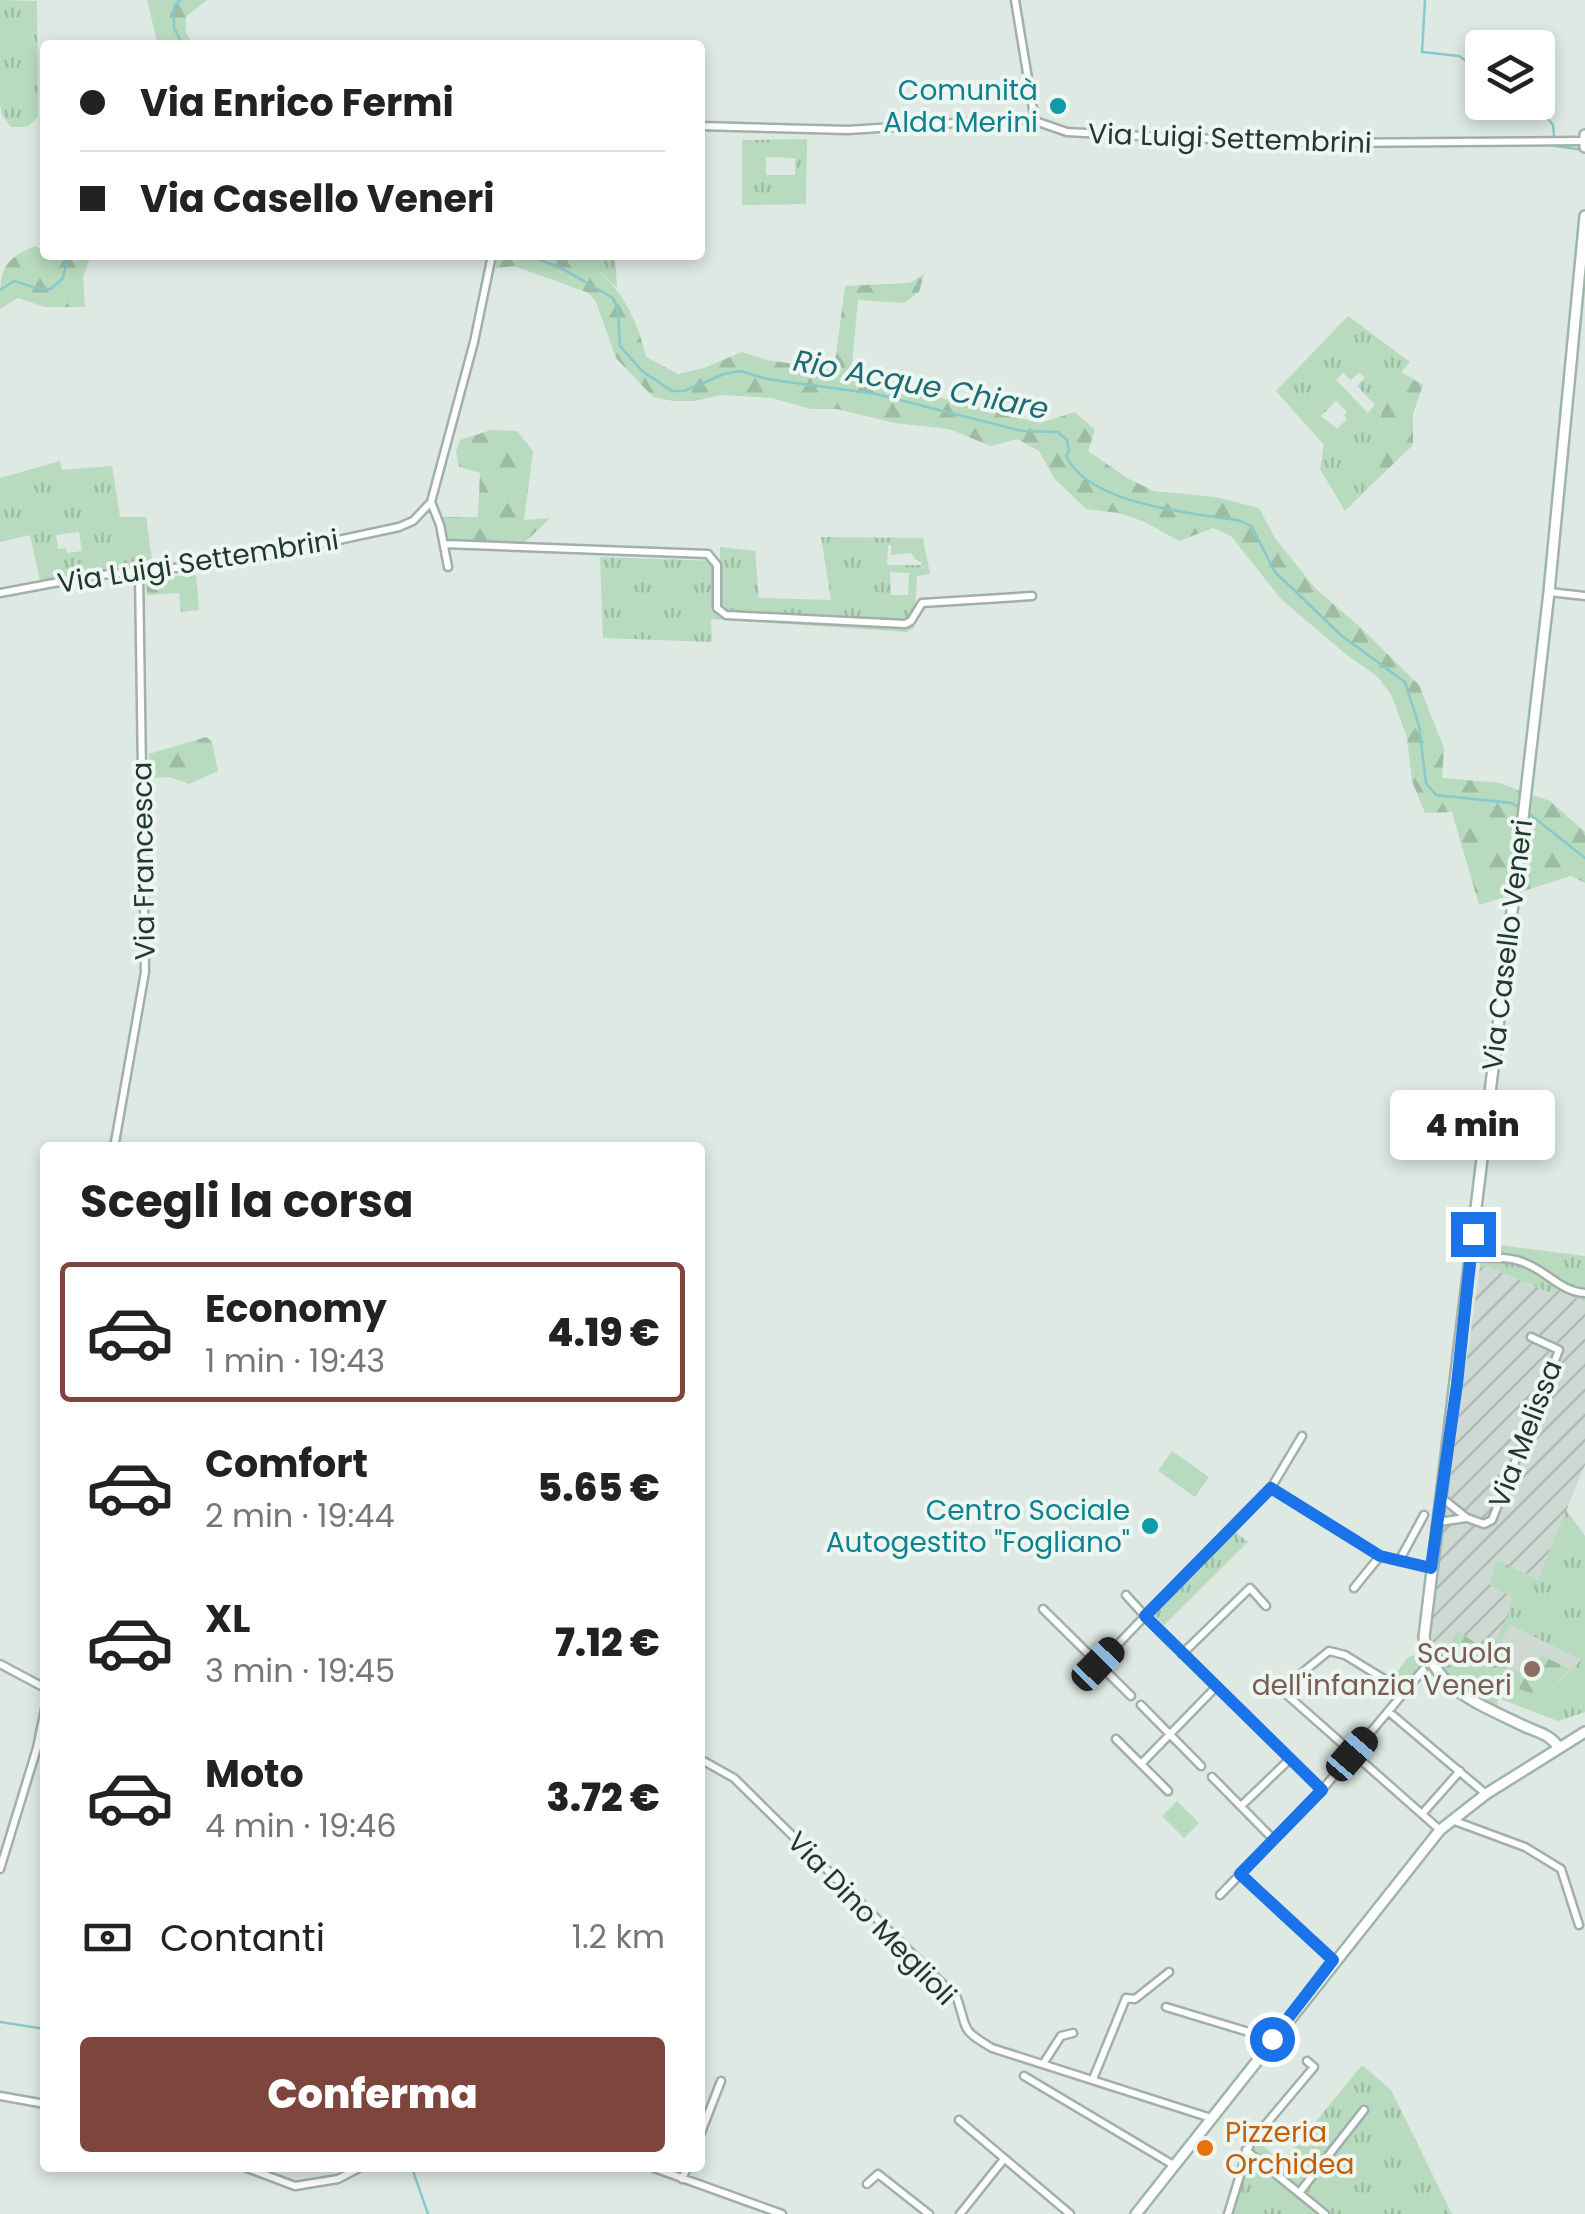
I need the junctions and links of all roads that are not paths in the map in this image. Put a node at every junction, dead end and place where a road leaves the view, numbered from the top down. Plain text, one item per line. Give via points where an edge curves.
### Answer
1 (1015, 0) edge
2 (1035, 121) junction
3 (705, 126) edge
4 (1584, 141) edge
5 (1585, 216) edge
6 (491, 260) edge
7 (431, 502) junction
8 (444, 544) junction
9 (448, 567) dead end
10 (139, 572) junction
11 (1549, 592) junction
12 (0, 593) edge
13 (1032, 596) dead end
14 (1585, 596) edge
15 (115, 1142) edge
16 (1471, 1258) junction
17 (1585, 1293) edge
18 (1531, 1337) dead end
19 (1302, 1436) dead end
20 (1271, 1488) junction
21 (1442, 1498) junction
22 (1424, 1514) dead end
23 (1467, 1518) junction
24 (1438, 1523) junction
25 (1380, 1556) junction
26 (1399, 1561) junction
27 (1431, 1568) junction
28 (1354, 1588) dead end
29 (1126, 1594) dead end
30 (1266, 1606) dead end
31 (1044, 1609) dead end
32 (1145, 1616) junction
33 (1182, 1654) junction
34 (0, 1664) edge
35 (1098, 1664) junction
36 (1423, 1670) dead end
37 (40, 1685) edge
38 (1214, 1688) junction
39 (1405, 1692) junction
40 (1131, 1696) dead end
41 (1141, 1706) dead end
42 (1389, 1712) junction
43 (1585, 1732) edge
44 (40, 1733) edge
45 (1169, 1734) junction
46 (1116, 1739) dead end
47 (1554, 1751) junction
48 (1352, 1754) junction
49 (1290, 1760) junction
50 (705, 1762) edge
51 (1141, 1764) junction
52 (1201, 1766) dead end
53 (1460, 1771) junction
54 (1212, 1777) dead end
55 (1322, 1790) junction
56 (1168, 1792) dead end
57 (1486, 1794) junction
58 (1241, 1806) junction
59 (1422, 1814) junction
60 (1451, 1820) junction
61 (1440, 1830) junction
62 (1273, 1839) junction
63 (0, 1869) edge
64 (1240, 1874) junction
65 (1220, 1894) dead end
66 (1579, 1925) dead end
67 (1333, 1960) junction
68 (1170, 1972) dead end
69 (1166, 2007) dead end
70 (1073, 2033) dead end
71 (1272, 2039) junction
72 (1307, 2061) dead end
73 (1043, 2064) junction
74 (1024, 2076) dead end
75 (1093, 2079) junction
76 (722, 2081) dead end
77 (0, 2096) edge
78 (40, 2103) edge
79 (1364, 2110) dead end
80 (1212, 2119) junction
81 (959, 2120) dead end
82 (705, 2123) edge
83 (1246, 2150) junction
84 (1004, 2159) junction
85 (1175, 2166) junction
86 (258, 2172) edge
87 (352, 2172) edge
88 (664, 2172) edge
89 (685, 2172) edge
90 (682, 2179) junction
91 (867, 2184) dead end
92 (1299, 2193) junction
93 (782, 2214) edge
94 (929, 2214) edge
95 (960, 2214) edge
96 (1070, 2214) edge
97 (1136, 2214) edge
98 (1228, 2214) edge
99 (1325, 2214) edge

1 - 2 street
2 - 3 street, Via Luigi Settembrini via 848,130
2 - 4 street, Via Luigi Settembrini via 1075,133 1178,138
5 - 11 street, Via Casello Veneri
6 - 7 street
7 - 8 street
7 - 10 street, Via Luigi Settembrini via 399,527 236,562
8 - 9 street
8 - 13 street via 708,554 717,566 716,608 726,615 905,624 922,604
10 - 12 street, Via Luigi Settembrini
10 - 15 street, Via Francesca via 145,972
11 - 14 street
11 - 16 street, Via Casello Veneri
16 - 17 street via 1514,1259 1567,1290
16 - 21 street, Via Casello Veneri
18 - 23 street, Via Melissa via 1559,1350 1492,1520
19 - 20 street
20 - 25 street
20 - 32 street
21 - 23 street, Via Melissa
21 - 24 street, Via Casello Veneri
22 - 26 street
23 - 24 street, Via Melissa
24 - 27 street, Via Casello Veneri
25 - 26 street
25 - 28 street
26 - 27 street
27 - 47 street, Via Casello Veneri via 1424,1636 1436,1673 1536,1732
29 - 32 street
30 - 33 street via 1250,1588
31 - 35 street
32 - 33 street
32 - 35 street
33 - 38 street
34 - 37 street
35 - 40 street
36 - 39 street
38 - 45 street
38 - 49 street
39 - 42 street
39 - 48 street via 1345,1655 1329,1652 1303,1672 1286,1694
41 - 45 street
42 - 48 street
42 - 53 street
43 - 47 street
44 - 63 street
45 - 51 street
45 - 52 street
46 - 51 street
47 - 57 street
48 - 55 street
48 - 59 street
49 - 55 street
49 - 58 street
50 - 73 street, Via Dino Meglioli via 734,1778 957,1998 969,2034
51 - 56 street
53 - 57 street
53 - 59 street
54 - 58 street
55 - 62 street
57 - 60 street
58 - 62 street
59 - 61 street
60 - 61 street
60 - 66 street via 1525,1847 1560,1869
61 - 67 street
62 - 64 street
64 - 65 street
64 - 67 street
67 - 71 street
68 - 75 street via 1126,1998
69 - 71 street
70 - 73 street via 1061,2036
71 - 80 street
72 - 83 street via 1314,2067
73 - 75 street, Via Dino Meglioli
74 - 85 street
75 - 80 street, Via Dino Meglioli
76 - 82 street
77 - 78 street
79 - 92 street
80 - 85 street
81 - 84 street
83 - 92 street
83 - 98 street
84 - 95 street
84 - 96 street
85 - 97 street
86 - 87 street via 295,2186
88 - 90 street
89 - 90 street
90 - 93 street
91 - 94 street via 878,2174
92 - 99 street

